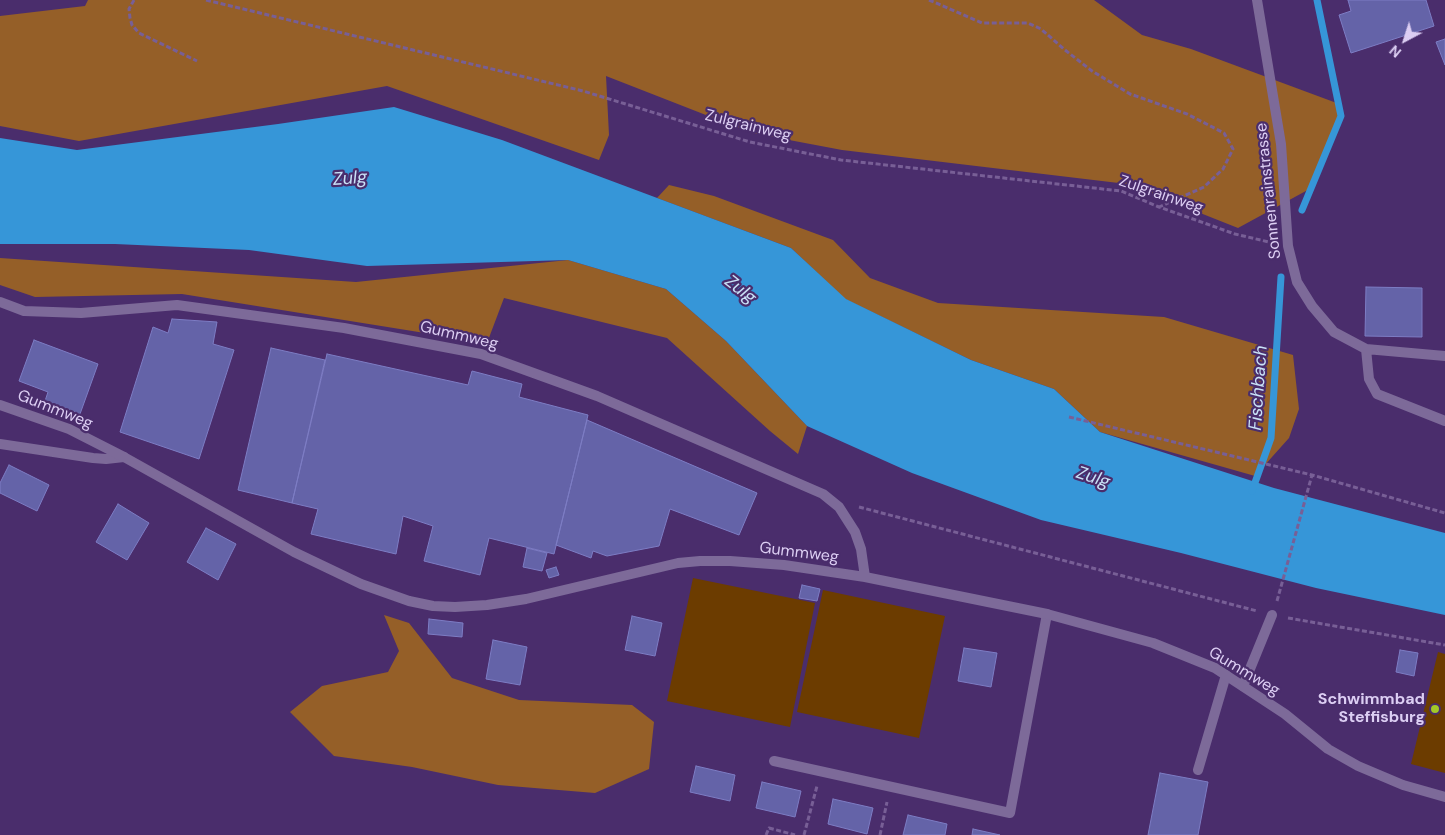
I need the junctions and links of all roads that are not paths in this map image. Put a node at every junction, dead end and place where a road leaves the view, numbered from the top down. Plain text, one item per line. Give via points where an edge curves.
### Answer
1 (1257, 0) edge
2 (0, 302) edge
3 (1366, 349) junction
4 (1445, 356) edge
5 (0, 404) edge
6 (1445, 421) edge
7 (0, 444) edge
8 (124, 457) junction
9 (864, 577) junction
10 (1047, 614) junction
11 (1272, 615) road end
12 (1226, 675) junction
13 (1243, 686) junction
14 (774, 761) dead end
15 (1198, 770) dead end
16 (1445, 797) edge

1 - 3 street, Sonnenrainstrasse via 1282,144 1288,246 1296,282 1334,332
2 - 9 street, Gummweg via 24,310 81,313 177,306 344,328 481,354 597,396 811,488 831,500 846,516 855,532
3 - 4 street
3 - 6 street via 1369,379 1377,394
5 - 8 street, Gummweg via 68,429
7 - 8 street via 93,458
8 - 9 street, Gummweg via 294,552 361,584 433,606 487,605 526,599 678,563 700,561 784,565
9 - 10 street, Gummweg
10 - 12 street, Gummweg via 1153,643
10 - 14 street via 1010,813
11 - 13 street
12 - 13 street, Gummweg
12 - 15 street
13 - 16 street, Gummweg via 1285,714 1328,749 1358,766 1403,785

